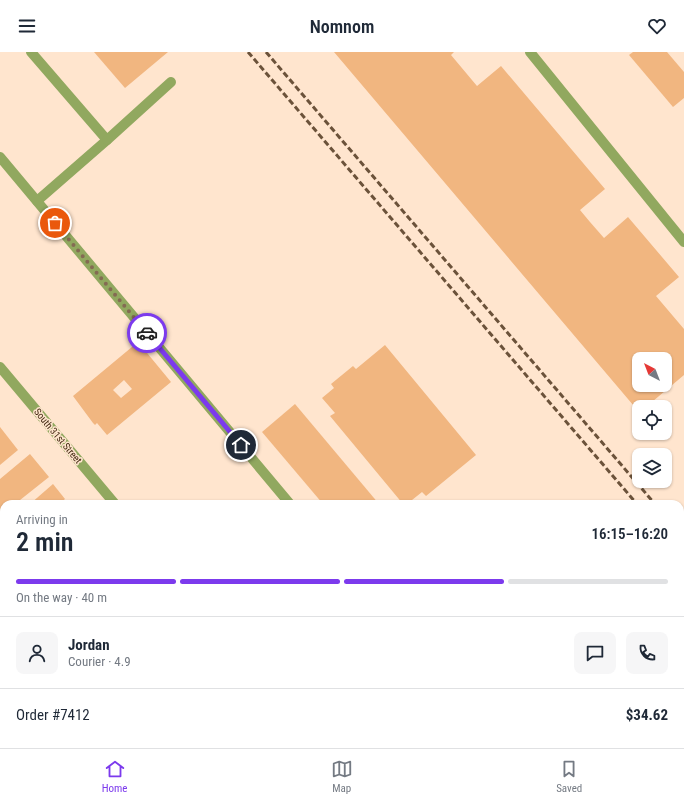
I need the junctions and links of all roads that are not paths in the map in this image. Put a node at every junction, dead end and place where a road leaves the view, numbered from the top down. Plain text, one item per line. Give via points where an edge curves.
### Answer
1 (31, 52) edge
2 (530, 52) edge
3 (171, 82) dead end
4 (107, 140) junction
5 (0, 157) edge
6 (37, 202) junction
7 (684, 242) edge
8 (0, 367) edge
9 (112, 500) edge
10 (287, 500) edge

1 - 4 street
2 - 7 street
3 - 4 street
4 - 6 street
5 - 6 street
6 - 10 street
8 - 9 street, South 31st Street

